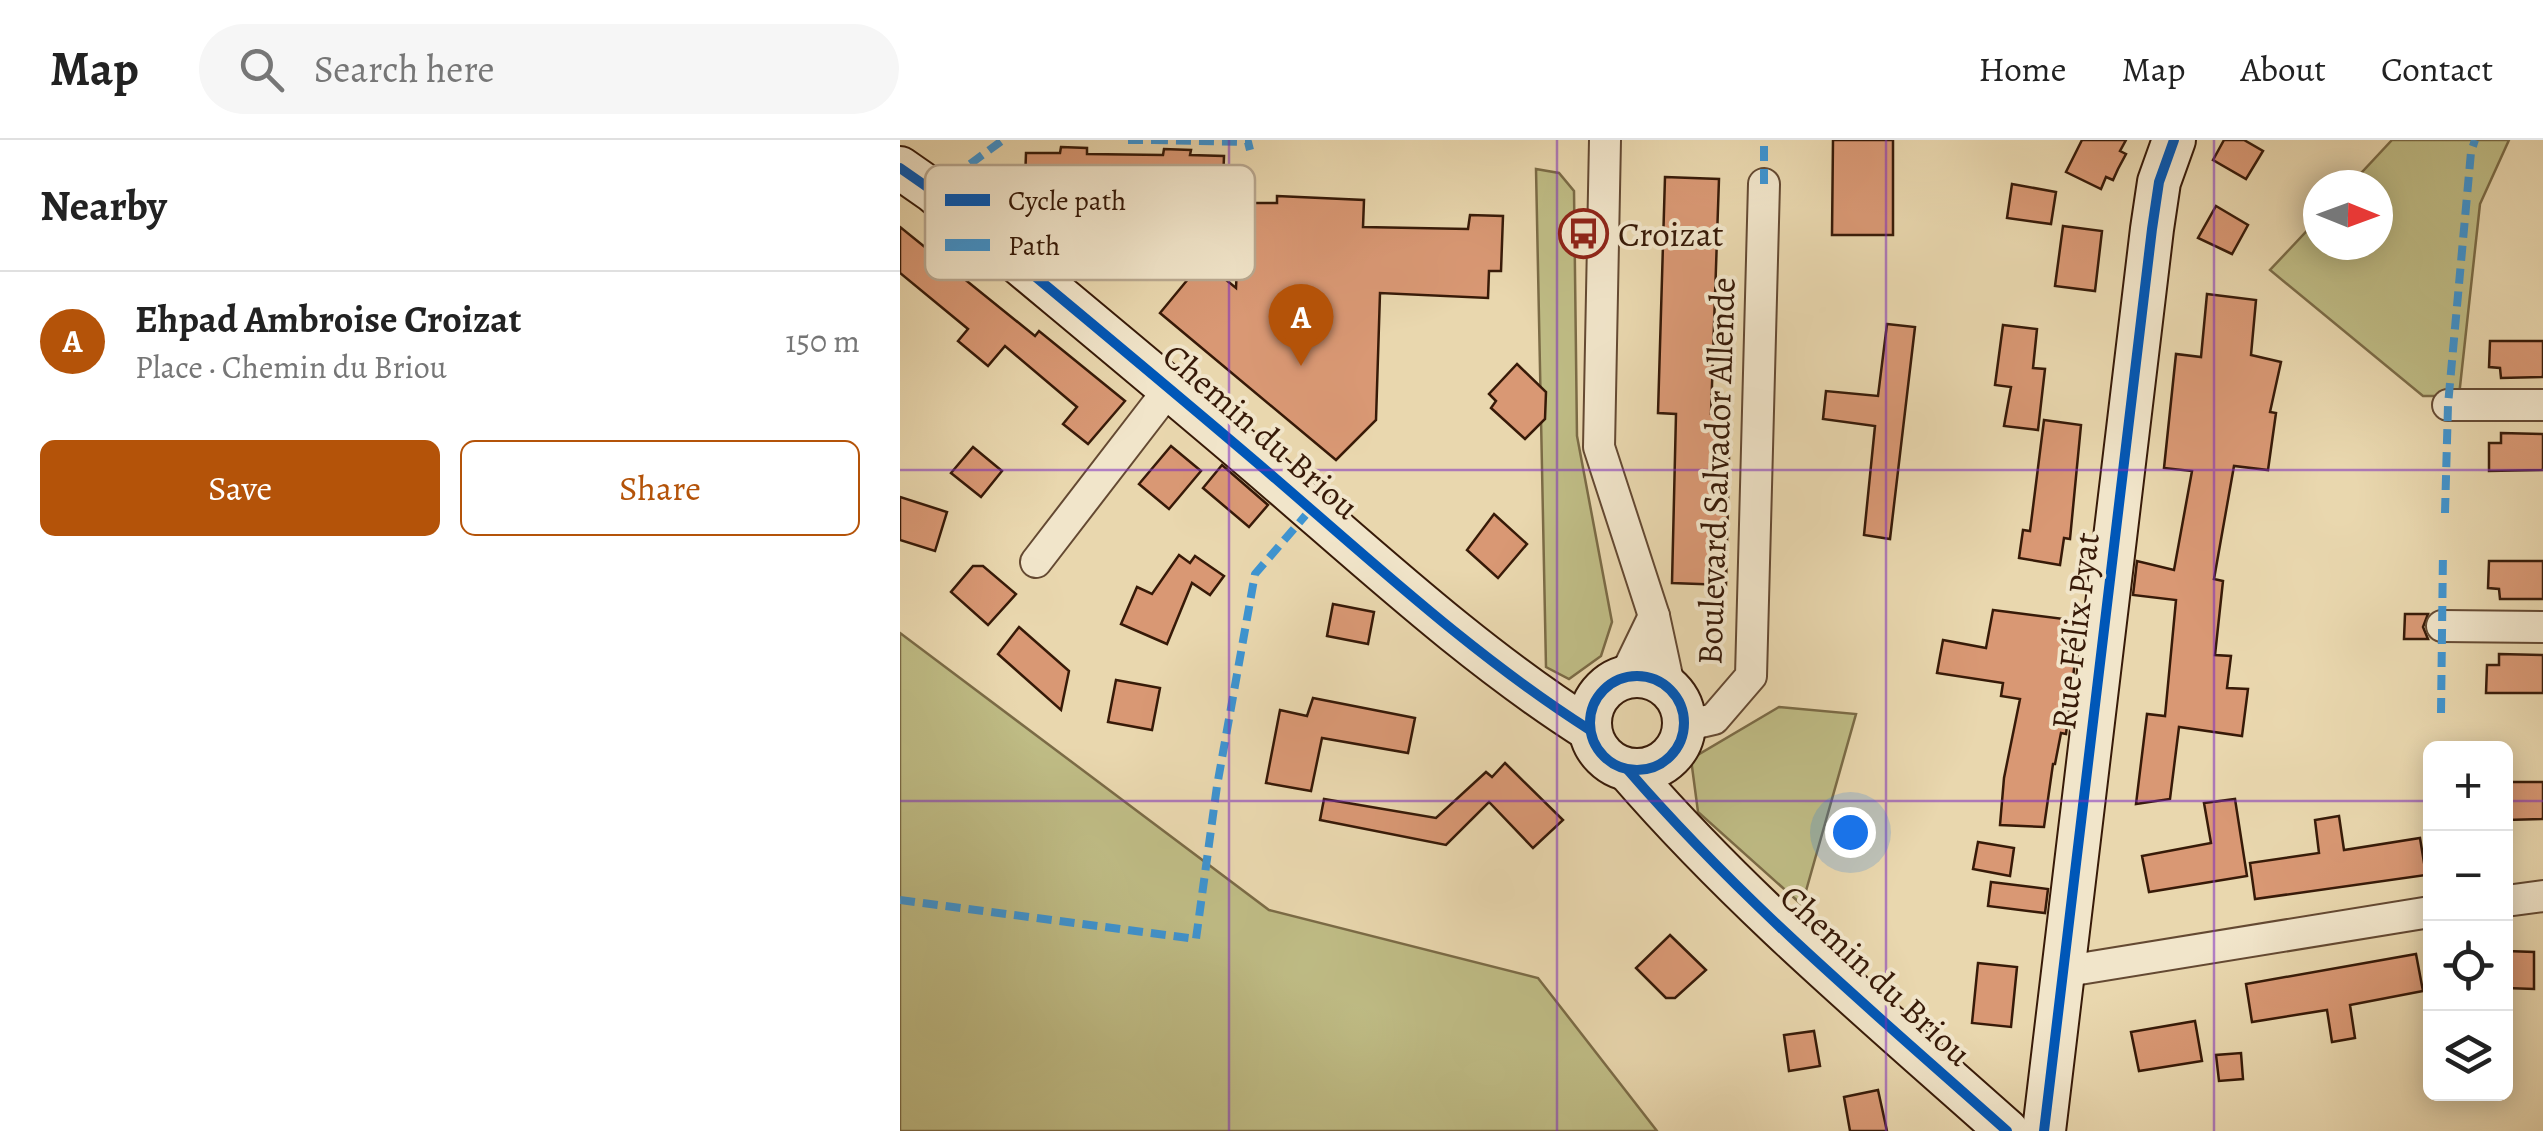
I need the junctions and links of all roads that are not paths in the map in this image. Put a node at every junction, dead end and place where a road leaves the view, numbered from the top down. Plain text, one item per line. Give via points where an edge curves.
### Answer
1 (1605, 140) edge
2 (2174, 140) edge
3 (900, 168) edge
4 (1764, 184) dead end
5 (925, 185) edge
6 (1040, 280) edge
7 (1170, 388) junction
8 (2448, 405) dead end
9 (2543, 405) edge
10 (1036, 562) dead end
11 (1654, 616) junction
12 (2442, 626) dead end
13 (2543, 628) edge
14 (1603, 703) junction
15 (1677, 708) junction
16 (1644, 768) junction
17 (2543, 896) edge
18 (2513, 900) edge
19 (2423, 913) edge
20 (2061, 972) junction
21 (2006, 1131) edge
22 (2044, 1131) edge

1 - 11 street via 1599,447
2 - 20 street, Rue Félix Pyat via 2152,229
3 - 5 street, Chemin du Briou
4 - 15 street, Boulevard Salvador Allende via 1751,676 1714,719
6 - 7 street, Chemin du Briou
7 - 10 street, Chemin du Briou
7 - 14 street, Chemin du Briou via 1532,694
8 - 9 street
11 - 14 street, Boulevard Salvador Allende
11 - 15 street, Boulevard Salvador Allende
12 - 13 street
14 - 15 street via 1640,676 1656,680
14 - 16 street via 1603,756
15 - 16 street via 1680,742 1672,756
16 - 21 street, Chemin du Briou via 1683,833
17 - 18 street
19 - 20 street
20 - 22 street, Rue Félix Pyat

